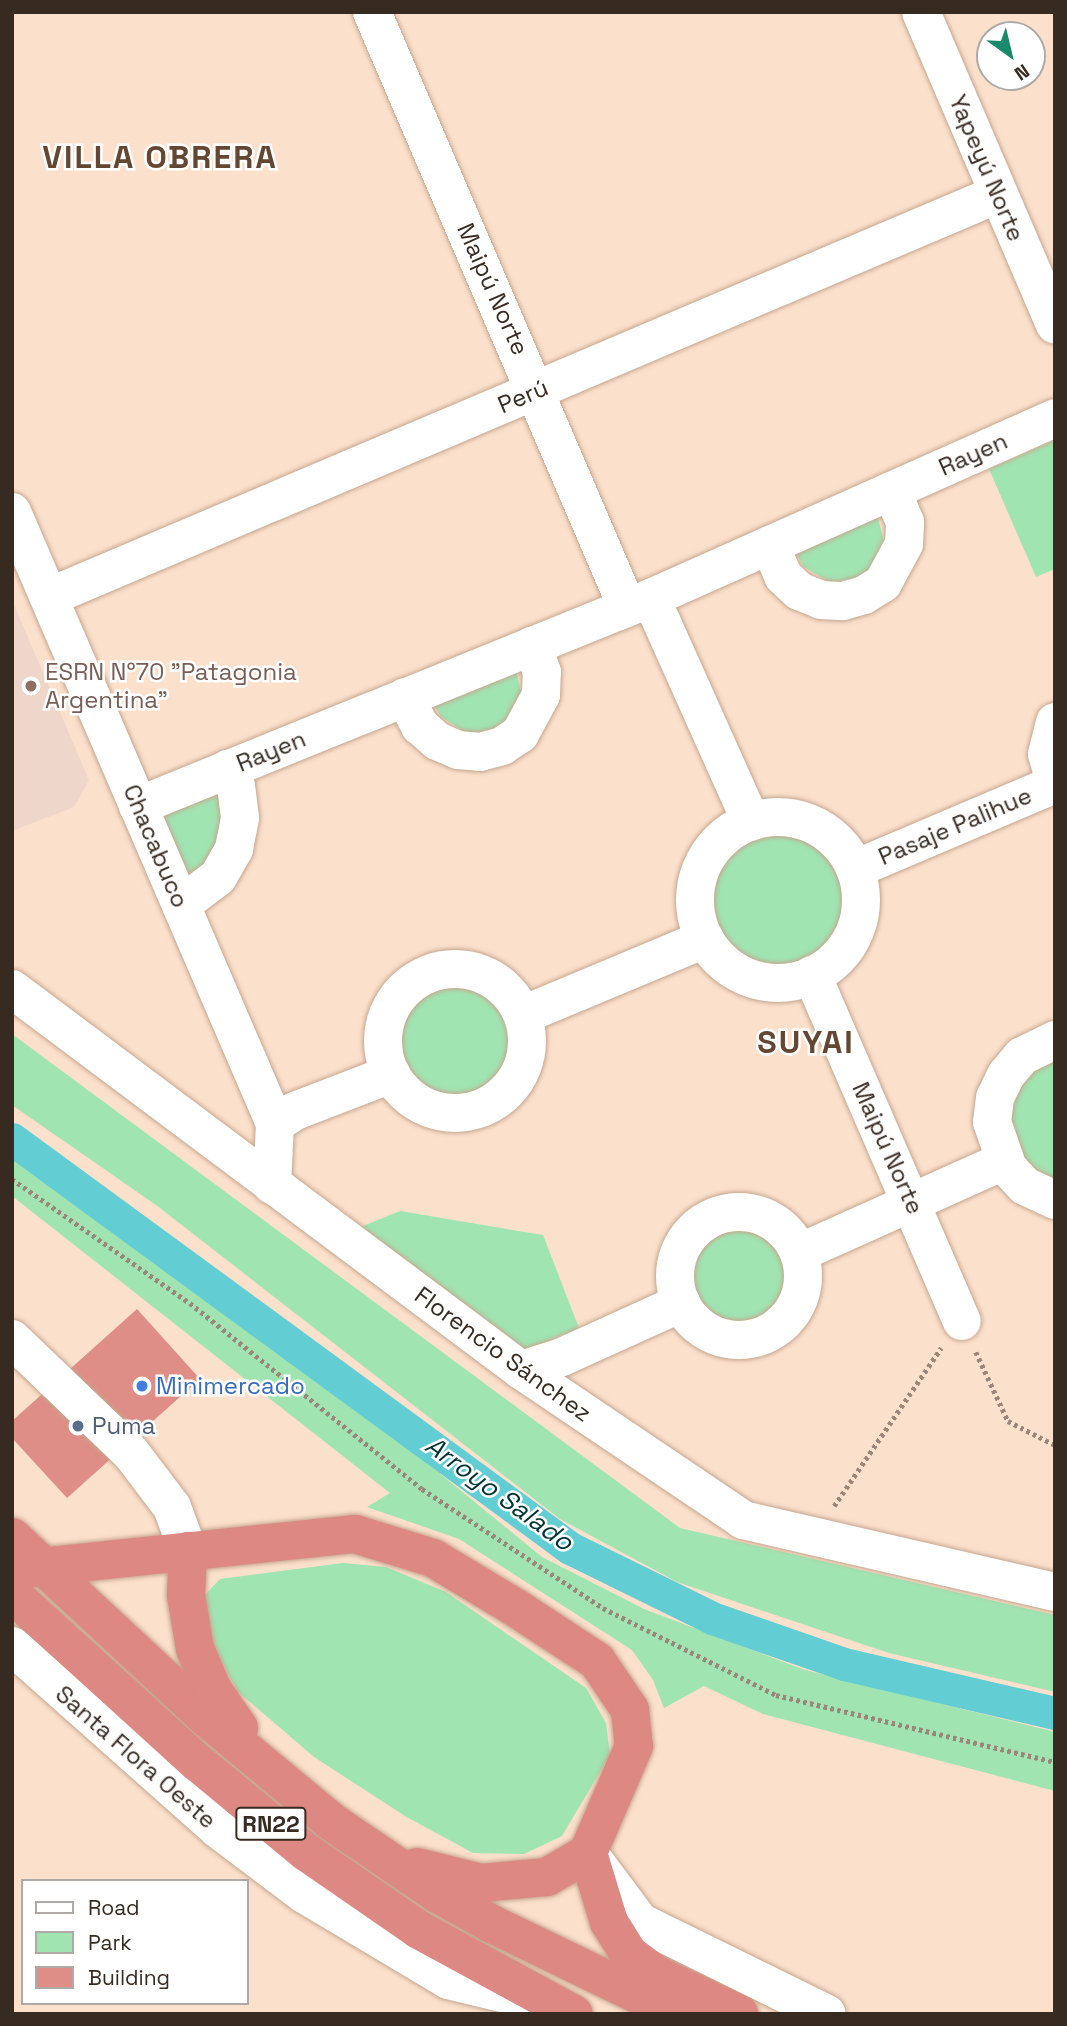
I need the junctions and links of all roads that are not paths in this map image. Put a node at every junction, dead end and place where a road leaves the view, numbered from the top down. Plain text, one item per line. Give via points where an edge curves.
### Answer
1 (372, 12) edge
2 (921, 12) edge
3 (998, 194) junction
4 (1055, 324) edge
5 (537, 390) junction
6 (1055, 418) edge
7 (892, 491) junction
8 (12, 512) edge
9 (770, 545) junction
10 (49, 597) junction
11 (639, 602) junction
12 (532, 646) junction
13 (405, 697) junction
14 (1055, 722) edge
15 (228, 769) junction
16 (1055, 783) edge
17 (138, 806) junction
18 (751, 822) junction
19 (855, 869) junction
20 (181, 905) junction
21 (705, 939) junction
22 (812, 975) junction
23 (12, 989) edge
24 (523, 1016) junction
25 (1055, 1040) edge
26 (391, 1074) junction
27 (275, 1124) junction
28 (1004, 1161) junction
29 (271, 1185) junction
30 (1055, 1200) edge
31 (913, 1201) junction
32 (799, 1253) junction
33 (681, 1303) junction
34 (962, 1321) road end
35 (12, 1339) edge
36 (521, 1370) junction
37 (12, 1537) edge
38 (188, 1551) junction
39 (27, 1569) edge
40 (1055, 1592) edge
41 (12, 1594) edge
42 (12, 1646) edge
43 (271, 1773) junction
44 (589, 1853) junction
45 (387, 1860) junction
46 (566, 2012) edge
47 (678, 2014) edge
48 (739, 2014) edge
49 (827, 2014) edge

1 - 5 street, Maipú Norte
2 - 3 street, Yapeyú Norte
3 - 4 street, Yapeyú Norte
3 - 5 street, Perú
5 - 10 street, Perú
5 - 11 street, Maipú Norte
6 - 7 street, Rayen
7 - 9 street, Rayen
7 - 9 street via 905,522 904,544 883,583 864,595 843,601 821,600 799,591 783,576
8 - 10 street, Chacabuco
9 - 11 street, Rayen
10 - 17 street, Chacabuco
11 - 12 street, Rayen
11 - 18 street, Maipú Norte
12 - 13 street, Rayen
12 - 13 street via 542,673 541,695 520,734 502,746 480,752 458,750 437,741 420,726
13 - 15 street, Rayen
14 - 16 street, Pasaje Palihue via 1047,754
15 - 17 street, Rayen
15 - 20 street via 236,786 240,818 234,849 218,877
16 - 19 street, Pasaje Palihue
17 - 20 street, Chacabuco
18 - 19 street via 792,817 817,826 839,842
18 - 21 street via 717,843 702,865 695,893 697,920
19 - 22 street via 861,891 860,918 850,943 832,964
20 - 27 street, Chacabuco
21 - 22 street via 727,967 752,979 780,984
21 - 24 street
22 - 31 street, Maipú Norte
23 - 29 street, Florencio Sánchez
24 - 26 street via 527,1051 520,1075 505,1094 485,1108 461,1114 438,1112 416,1103
24 - 26 street via 502,985 481,973 457,968 433,972 412,982 385,1020 382,1043
25 - 28 street via 1022,1056 995,1097 992,1122
26 - 27 street via 295,1111
27 - 29 street, Chacabuco
28 - 30 street via 1025,1186
28 - 31 street
29 - 36 street, Florencio Sánchez
31 - 32 street
31 - 34 street, Maipú Norte
32 - 33 street via 801,1292 792,1311 758,1337 715,1336 697,1325
32 - 33 street via 769,1219 729,1212 710,1219 693,1231 681,1248 675,1267
33 - 36 street via 562,1357
35 - 38 street via 131,1453 172,1507
36 - 40 street, Florencio Sánchez via 743,1520
37 - 39 highway, RN22
38 - 39 highway
38 - 43 highway via 186,1595 195,1649 213,1690
38 - 44 highway via 355,1534 395,1544 433,1558 597,1661 630,1710 634,1746
39 - 43 highway, RN22
41 - 46 highway, RN22 via 198,1763 306,1852 419,1930
42 - 46 street, Santa Flora Oeste via 197,1811 304,1894 448,1980
43 - 45 highway, RN22
44 - 45 highway via 547,1877 481,1883
44 - 48 highway via 609,1922 629,1954 657,1975
44 - 49 street via 640,1922
45 - 47 highway, RN22 via 438,1894 550,1955

